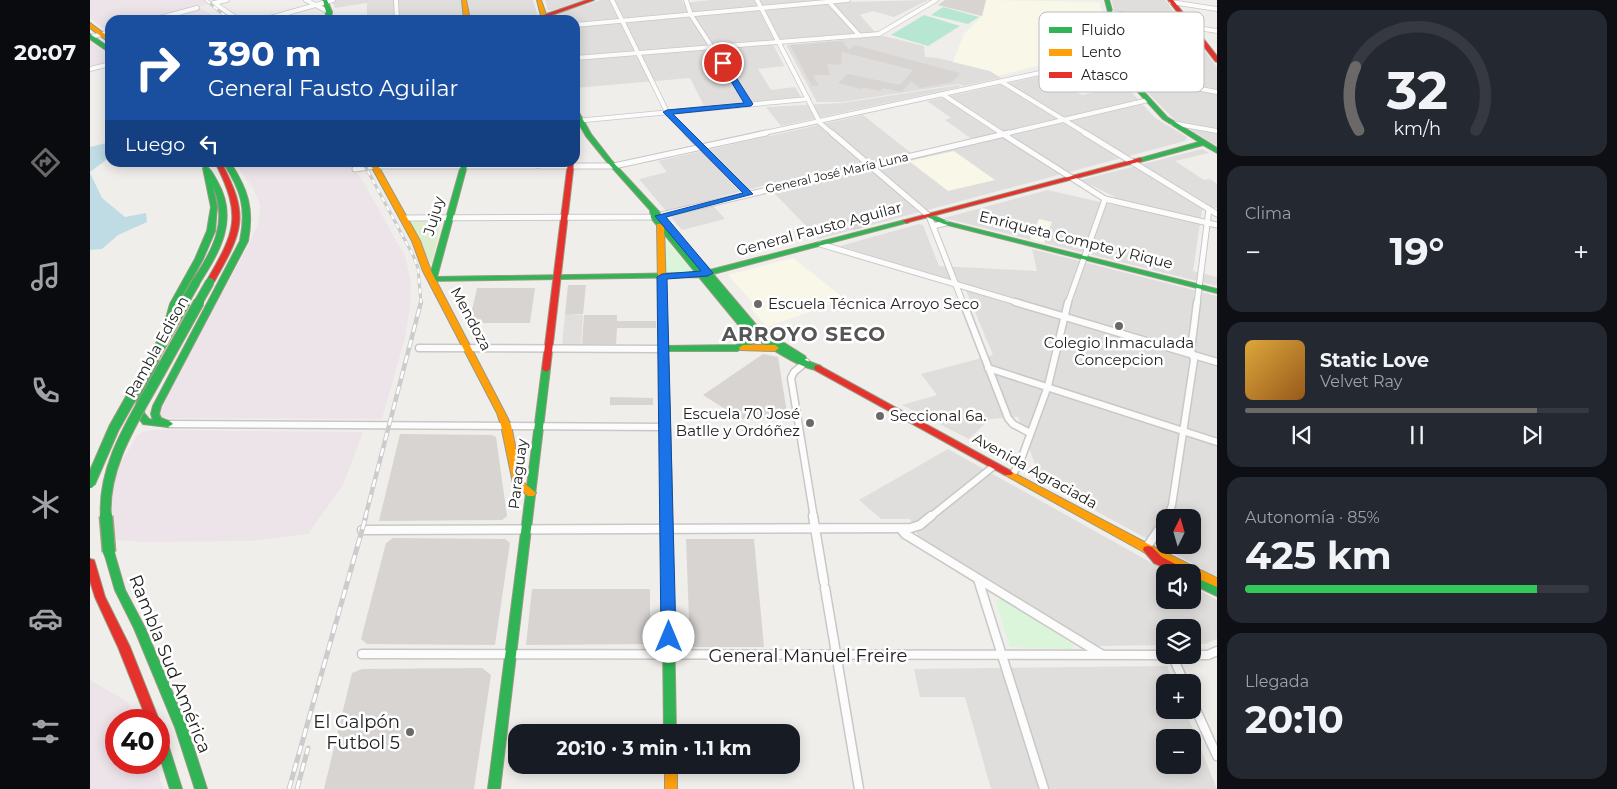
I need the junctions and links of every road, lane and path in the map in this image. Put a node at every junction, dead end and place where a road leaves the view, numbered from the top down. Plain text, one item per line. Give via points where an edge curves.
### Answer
1 (227, 0) edge
2 (306, 0) edge
3 (396, 0) edge
4 (464, 0) edge
5 (539, 0) edge
6 (592, 0) edge
7 (612, 0) edge
8 (686, 0) edge
9 (757, 0) edge
10 (848, 0) edge
11 (936, 0) edge
12 (1107, 0) edge
13 (828, 1) edge
14 (1170, 1) edge
15 (326, 7) edge
16 (197, 8) dead end
17 (761, 8) junction
18 (1217, 9) edge
19 (1110, 12) edge
20 (1179, 12) edge
21 (171, 15) edge
22 (232, 15) edge
23 (287, 15) edge
24 (397, 15) edge
25 (466, 15) edge
26 (543, 15) edge
27 (552, 15) edge
28 (691, 15) junction
29 (623, 21) junction
30 (580, 25) edge
31 (90, 26) edge
32 (1204, 28) edge
33 (1217, 31) edge
34 (97, 35) edge
35 (860, 36) junction
36 (778, 42) junction
37 (1204, 43) edge
38 (105, 45) edge
39 (713, 47) junction
40 (638, 53) junction
41 (580, 58) edge
42 (1216, 58) edge
43 (105, 66) edge
44 (90, 70) edge
45 (1039, 74) edge
46 (1002, 82) junction
47 (1204, 89) edge
48 (1141, 92) edge
49 (1217, 92) edge
50 (942, 94) junction
51 (808, 99) junction
52 (1148, 100) junction
53 (749, 104) junction
54 (667, 112) junction
55 (580, 120) edge
56 (1064, 120) junction
57 (818, 121) junction
58 (1172, 123) junction
59 (580, 125) edge
60 (1217, 131) edge
61 (1003, 134) junction
62 (1204, 143) junction
63 (702, 147) junction
64 (1217, 151) edge
65 (1132, 162) junction
66 (580, 164) edge
67 (869, 165) junction
68 (614, 166) junction
69 (205, 167) edge
70 (206, 167) edge
71 (221, 167) edge
72 (229, 167) edge
73 (362, 167) edge
74 (375, 167) edge
75 (463, 167) edge
76 (571, 167) edge
77 (355, 169) dead end
78 (1070, 178) junction
79 (749, 194) junction
80 (1105, 199) junction
81 (1209, 209) junction
82 (1217, 214) edge
83 (929, 216) junction
84 (450, 217) junction
85 (656, 217) junction
86 (404, 218) junction
87 (565, 218) junction
88 (946, 223) junction
89 (1208, 223) junction
90 (1217, 225) edge
91 (933, 226) junction
92 (820, 244) junction
93 (1083, 257) junction
94 (704, 274) junction
95 (557, 277) junction
96 (662, 277) junction
97 (433, 279) junction
98 (954, 285) junction
99 (1199, 287) junction
100 (1217, 291) edge
101 (1063, 316) junction
102 (761, 337) junction
103 (419, 348) dead end
104 (470, 348) junction
105 (548, 348) junction
106 (737, 348) junction
107 (775, 348) junction
108 (665, 349) junction
109 (1192, 354) junction
110 (806, 362) junction
111 (1217, 362) edge
112 (988, 368) junction
113 (1048, 386) junction
114 (168, 424) junction
115 (539, 425) junction
116 (506, 426) junction
117 (666, 427) junction
118 (1183, 430) junction
119 (1030, 434) junction
120 (1217, 442) edge
121 (994, 466) junction
122 (1012, 475) junction
123 (90, 483) edge
124 (531, 493) junction
125 (1170, 509) edge
126 (526, 528) junction
127 (668, 528) junction
128 (814, 528) junction
129 (901, 529) junction
130 (362, 530) dead end
131 (1156, 534) edge
132 (1146, 548) junction
133 (109, 552) joint
134 (1166, 564) edge
135 (91, 566) edge
136 (978, 579) junction
137 (1217, 583) edge
138 (1201, 584) edge
139 (1217, 592) edge
140 (1217, 651) edge
141 (362, 654) dead end
142 (510, 655) junction
143 (669, 655) junction
144 (1002, 655) junction
145 (1102, 655) junction
146 (1156, 655) edge
147 (1201, 655) edge
148 (837, 656) junction
149 (149, 709) edge
150 (1200, 719) edge
151 (670, 724) edge
152 (1217, 756) edge
153 (170, 770) edge
154 (671, 774) edge
155 (176, 789) edge
156 (201, 789) edge
157 (494, 789) edge
158 (671, 789) edge
159 (858, 789) edge
160 (1044, 789) edge

1 - 22 street via 214,3
2 - 15 street
3 - 24 street
4 - 25 main road
5 - 26 main road
6 - 27 main road
7 - 29 street
8 - 28 street
9 - 17 street
10 - 13 street
11 - 35 street via 879,34
12 - 19 main road
13 - 17 street
13 - 35 street
14 - 18 street
14 - 20 main road
15 - 23 street
16 - 21 street
17 - 28 street
17 - 36 street
28 - 29 street
28 - 39 street
29 - 30 street
29 - 40 street
31 - 34 main road
32 - 33 street
34 - 38 main road
35 - 36 street
36 - 39 street
36 - 51 street
37 - 42 main road
39 - 40 street
39 - 53 street
40 - 41 street
40 - 54 street
43 - 44 street
45 - 46 street
46 - 50 street
46 - 56 street
47 - 49 street
48 - 52 main road
50 - 57 street
50 - 61 street
51 - 53 street
51 - 57 street
52 - 56 street, General José María Luna
52 - 58 main road
53 - 54 street
54 - 55 street
54 - 63 street
56 - 61 street, General José María Luna
56 - 65 street
57 - 63 street
57 - 67 street
58 - 60 street
58 - 62 main road
59 - 68 main road, Avenida Agraciada
61 - 67 street, General José María Luna
61 - 78 street
62 - 64 main road
62 - 65 main road, General Fausto Aguilar
63 - 68 street
63 - 79 street
65 - 78 main road, General Fausto Aguilar
65 - 81 street
66 - 68 street
67 - 79 street, General José María Luna
67 - 83 street
68 - 85 main road, Avenida Agraciada
69 - 114 main road via 214,207 211,231 174,304 137,409 140,418 146,422
70 - 123 main road, Rambla Edison, bridge via 222,194 225,219 217,246 114,428
71 - 133 main road, Rambla Edison, bridge via 234,191 239,217 231,246 116,457 105,502
72 - 114 main road via 248,200 249,225 240,249 157,406 155,414 158,420
73 - 77 street
74 - 86 main road, Mendoza
75 - 84 main road, Jujuy
76 - 87 main road, Paraguay
78 - 80 street
78 - 83 main road, General Fausto Aguilar
79 - 85 street, General José María Luna
80 - 89 street
80 - 93 street
81 - 82 street
81 - 89 street
83 - 88 main road, Enriqueta Compte y Rique
83 - 91 street
83 - 92 main road, General Fausto Aguilar
84 - 86 street, General José María Luna
84 - 87 street, General José María Luna
84 - 97 main road, Jujuy
85 - 87 street, General José María Luna
85 - 94 main road, Avenida Agraciada
85 - 96 main road
86 - 97 main road, Mendoza
87 - 95 main road, Paraguay
88 - 91 street
88 - 93 main road, Enriqueta Compte y Rique
89 - 90 street
89 - 99 street
91 - 98 street
92 - 94 main road, General Fausto Aguilar
92 - 98 street
93 - 99 main road, Enriqueta Compte y Rique
93 - 101 street
94 - 96 main road, General Fausto Aguilar
94 - 102 main road, Avenida Agraciada
95 - 96 main road, General Fausto Aguilar
95 - 97 main road, General Fausto Aguilar
95 - 105 main road, Paraguay
96 - 108 main road
97 - 104 main road, Mendoza
98 - 101 street
98 - 112 street
99 - 100 main road, Enriqueta Compte y Rique
99 - 109 street
101 - 109 street
101 - 113 street
102 - 106 main road
102 - 107 main road, Avenida Agraciada
102 - 110 main road, Avenida Agraciada via 797,354
103 - 104 street
104 - 105 street
104 - 116 main road, Mendoza
105 - 108 street
105 - 115 main road, Paraguay
106 - 107 main road
106 - 108 main road
107 - 110 main road, Avenida Agraciada via 791,358
108 - 117 main road
109 - 111 street
109 - 118 street via 1194,360
110 - 121 main road, Avenida Agraciada
110 - 128 street via 791,378
112 - 113 street
112 - 119 street via 1008,418
113 - 118 street
113 - 119 street
114 - 116 street
115 - 116 street
115 - 117 street
115 - 124 main road, Paraguay
116 - 124 main road, Mendoza via 518,483
117 - 127 main road
118 - 120 street
118 - 125 street
119 - 122 street
121 - 122 main road, Avenida Agraciada
121 - 129 street via 920,525
122 - 132 main road, Avenida Agraciada
124 - 126 main road, Paraguay
126 - 127 street
126 - 130 street
126 - 142 main road, Paraguay
127 - 128 street
127 - 143 main road
128 - 129 street
128 - 148 street
129 - 136 street
131 - 132 street
132 - 134 main road, Avenida Agraciada
132 - 137 main road, Avenida Agraciada
133 - 156 main road, Rambla Sud América via 120,590 177,719
135 - 149 main road via 100,597
136 - 144 street
136 - 145 street
138 - 139 main road
140 - 147 street
141 - 142 street, General Manuel Freire
142 - 143 street, General Manuel Freire
142 - 157 main road, Paraguay
143 - 148 street, General Manuel Freire
143 - 151 main road
144 - 145 street, General Manuel Freire
144 - 148 street, General Manuel Freire
144 - 160 street
145 - 146 street, General Manuel Freire
148 - 159 street
150 - 152 street
153 - 155 main road
154 - 158 main road

